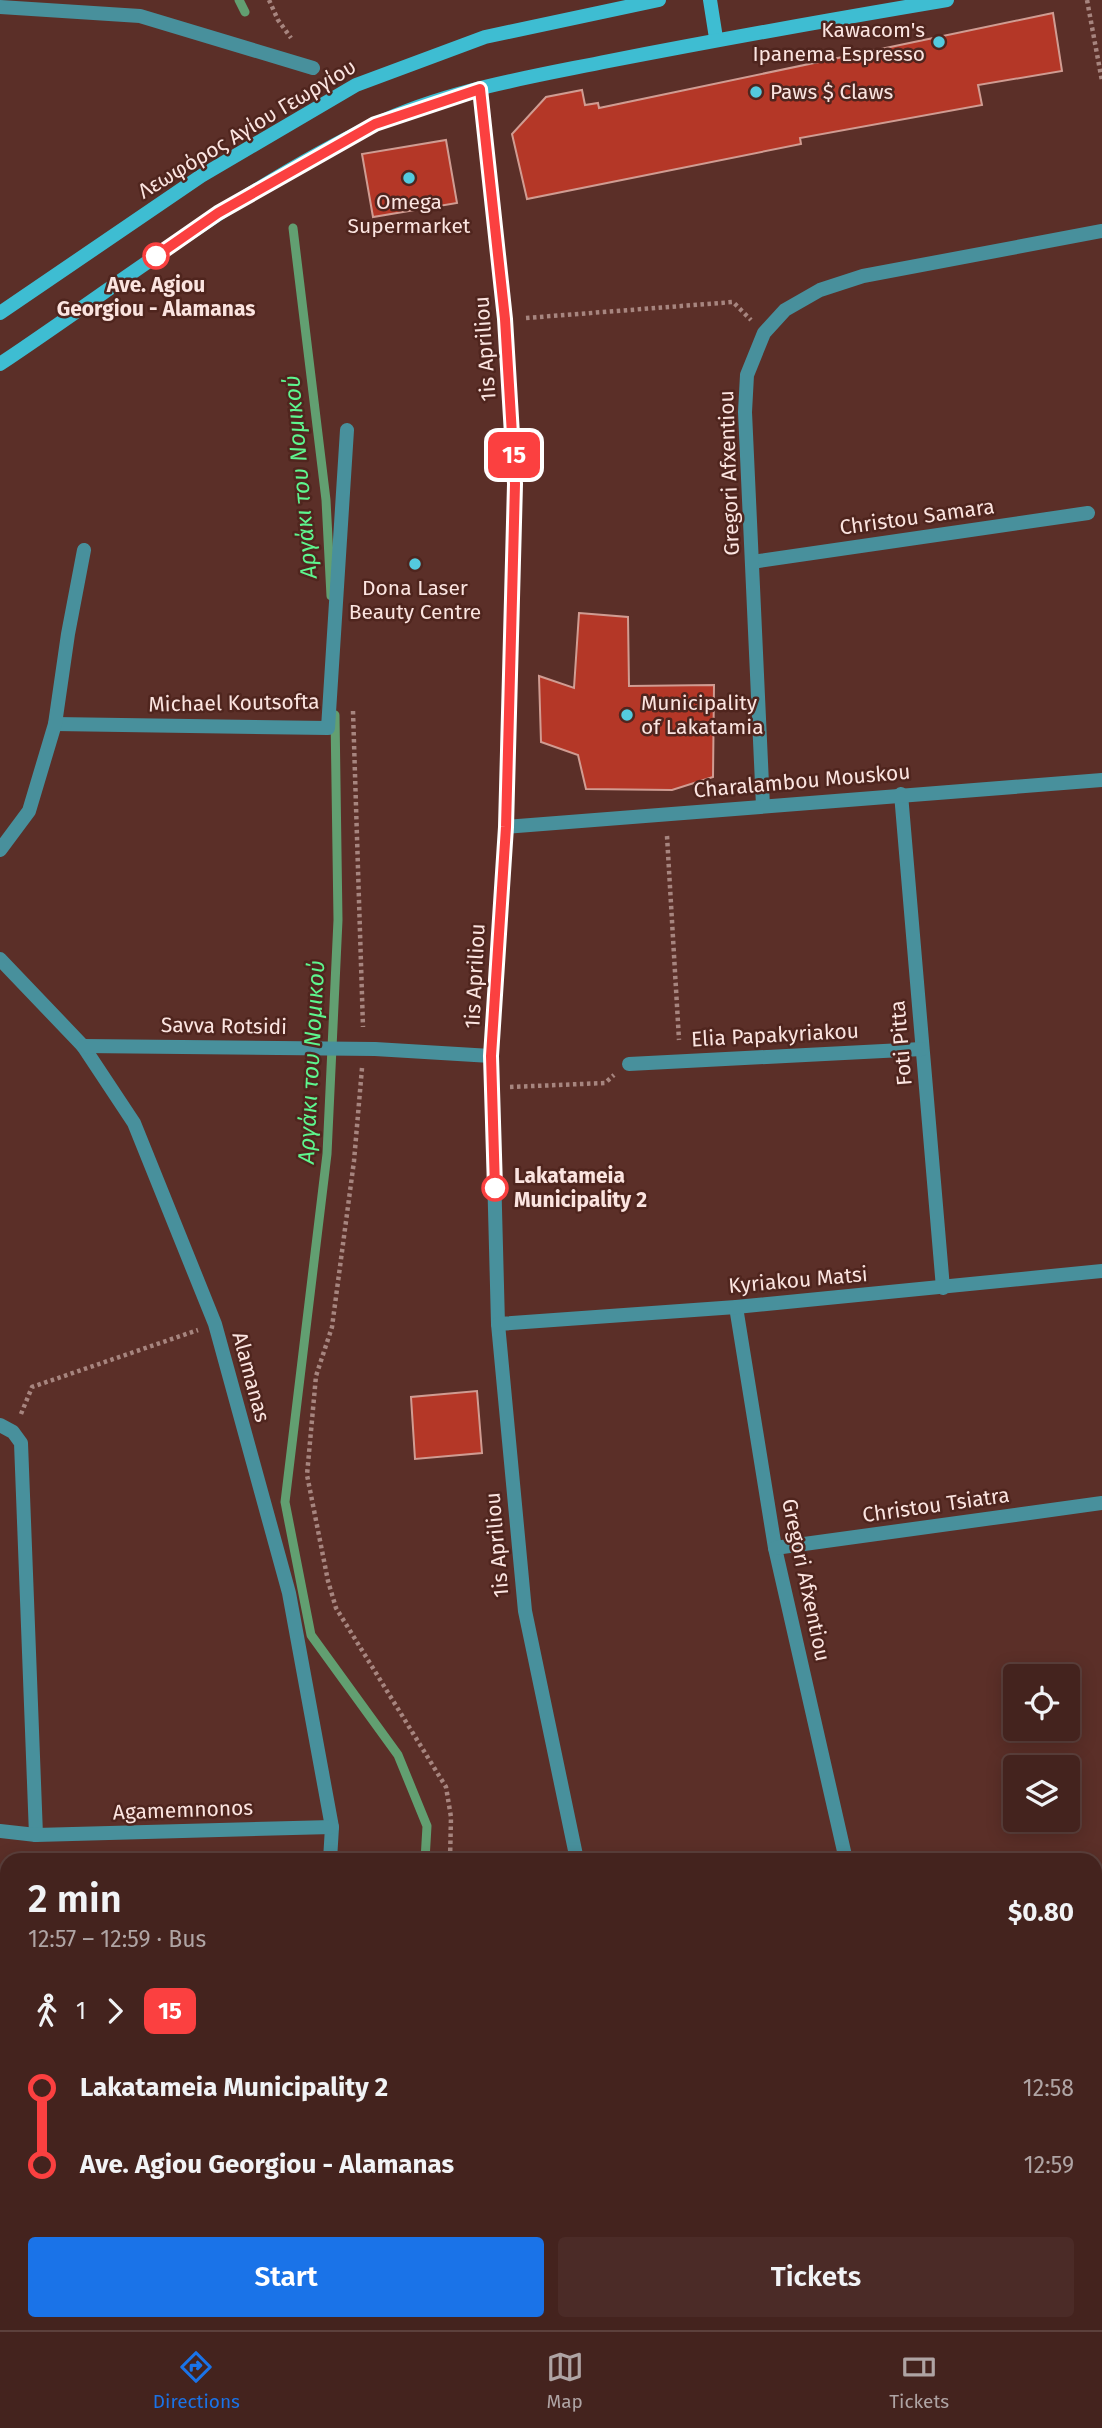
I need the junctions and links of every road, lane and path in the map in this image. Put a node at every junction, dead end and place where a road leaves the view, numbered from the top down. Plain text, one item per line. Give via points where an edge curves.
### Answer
1 (269, 0) edge
2 (659, 0) edge
3 (710, 0) edge
4 (947, 0) edge
5 (1087, 0) edge
6 (0, 7) edge
7 (716, 38) junction
8 (313, 68) joint
9 (1102, 81) edge
10 (480, 89) junction
11 (1102, 231) edge
12 (0, 313) edge
13 (505, 319) junction
14 (764, 333) junction
15 (0, 364) edge
16 (347, 429) dead end
17 (1088, 513) dead end
18 (84, 550) dead end
19 (752, 562) junction
20 (353, 700) dead end
21 (55, 724) junction
22 (1102, 780) edge
23 (901, 794) junction
24 (763, 806) junction
25 (666, 814) junction
26 (506, 827) junction
27 (0, 850) edge
28 (0, 959) edge
29 (83, 1046) junction
30 (369, 1049) junction
31 (922, 1049) junction
32 (491, 1056) junction
33 (680, 1061) junction
34 (629, 1064) joint
35 (492, 1087) junction
36 (1102, 1271) edge
37 (943, 1288) junction
38 (736, 1307) junction
39 (215, 1324) junction
40 (498, 1324) junction
41 (7, 1429) edge
42 (1102, 1503) edge
43 (775, 1548) junction
44 (332, 1827) junction
45 (0, 1831) edge
46 (36, 1835) junction
47 (330, 1853) edge
48 (450, 1853) edge
49 (576, 1853) edge
50 (844, 1853) edge

1 - 8 path
2 - 12 main road, Λεωφόρος Αγίου Γεωργίου via 485,37 356,85 201,176
3 - 7 main road
4 - 7 main road
5 - 9 path
6 - 8 street via 140,16
7 - 10 main road
10 - 13 street, 1is Apriliou
10 - 15 main road via 375,124 218,213
11 - 14 street, Gregori Afxentiou via 863,276 820,290 785,310
13 - 14 path via 733,302
13 - 26 street, 1is Apriliou via 515,484
14 - 19 street, Gregori Afxentiou via 747,375
16 - 21 street, Michael Koutsofta via 328,728
17 - 19 street, Christou Samara
18 - 21 street
19 - 24 street, Gregori Afxentiou
20 - 30 path
21 - 27 street via 29,811
22 - 23 street, Charalambou Mouskou
23 - 24 street, Charalambou Mouskou
23 - 31 street, Foti Pitta
24 - 25 street, Charalambou Mouskou
25 - 26 street, Charalambou Mouskou
25 - 33 path
26 - 32 street, 1is Apriliou
28 - 29 street, Alamanas
29 - 30 street, Savva Rotsidi
29 - 39 street, Alamanas via 134,1123
30 - 32 street, Savva Rotsidi
30 - 48 path via 334,1314 316,1376 307,1475 336,1608 446,1787
31 - 33 street, Elia Papakyriakou
31 - 37 street, Foti Pitta
32 - 35 street, 1is Apriliou
33 - 34 street, Elia Papakyriakou
34 - 35 path via 605,1083
35 - 40 street, 1is Apriliou
36 - 37 street, Kyriakou Matsi
37 - 38 street, Kyriakou Matsi
38 - 40 street, Kyriakou Matsi
38 - 43 street, Gregori Afxentiou
39 - 41 path via 32,1387
39 - 44 street, Alamanas via 289,1593
40 - 49 street, 1is Apriliou via 525,1611
41 - 46 street via 21,1443
42 - 43 street, Christou Tsiatra
43 - 50 street, Gregori Afxentiou
44 - 46 street, Agamemnonos
44 - 47 street, Alamanas
45 - 46 street, Agamemnonos

